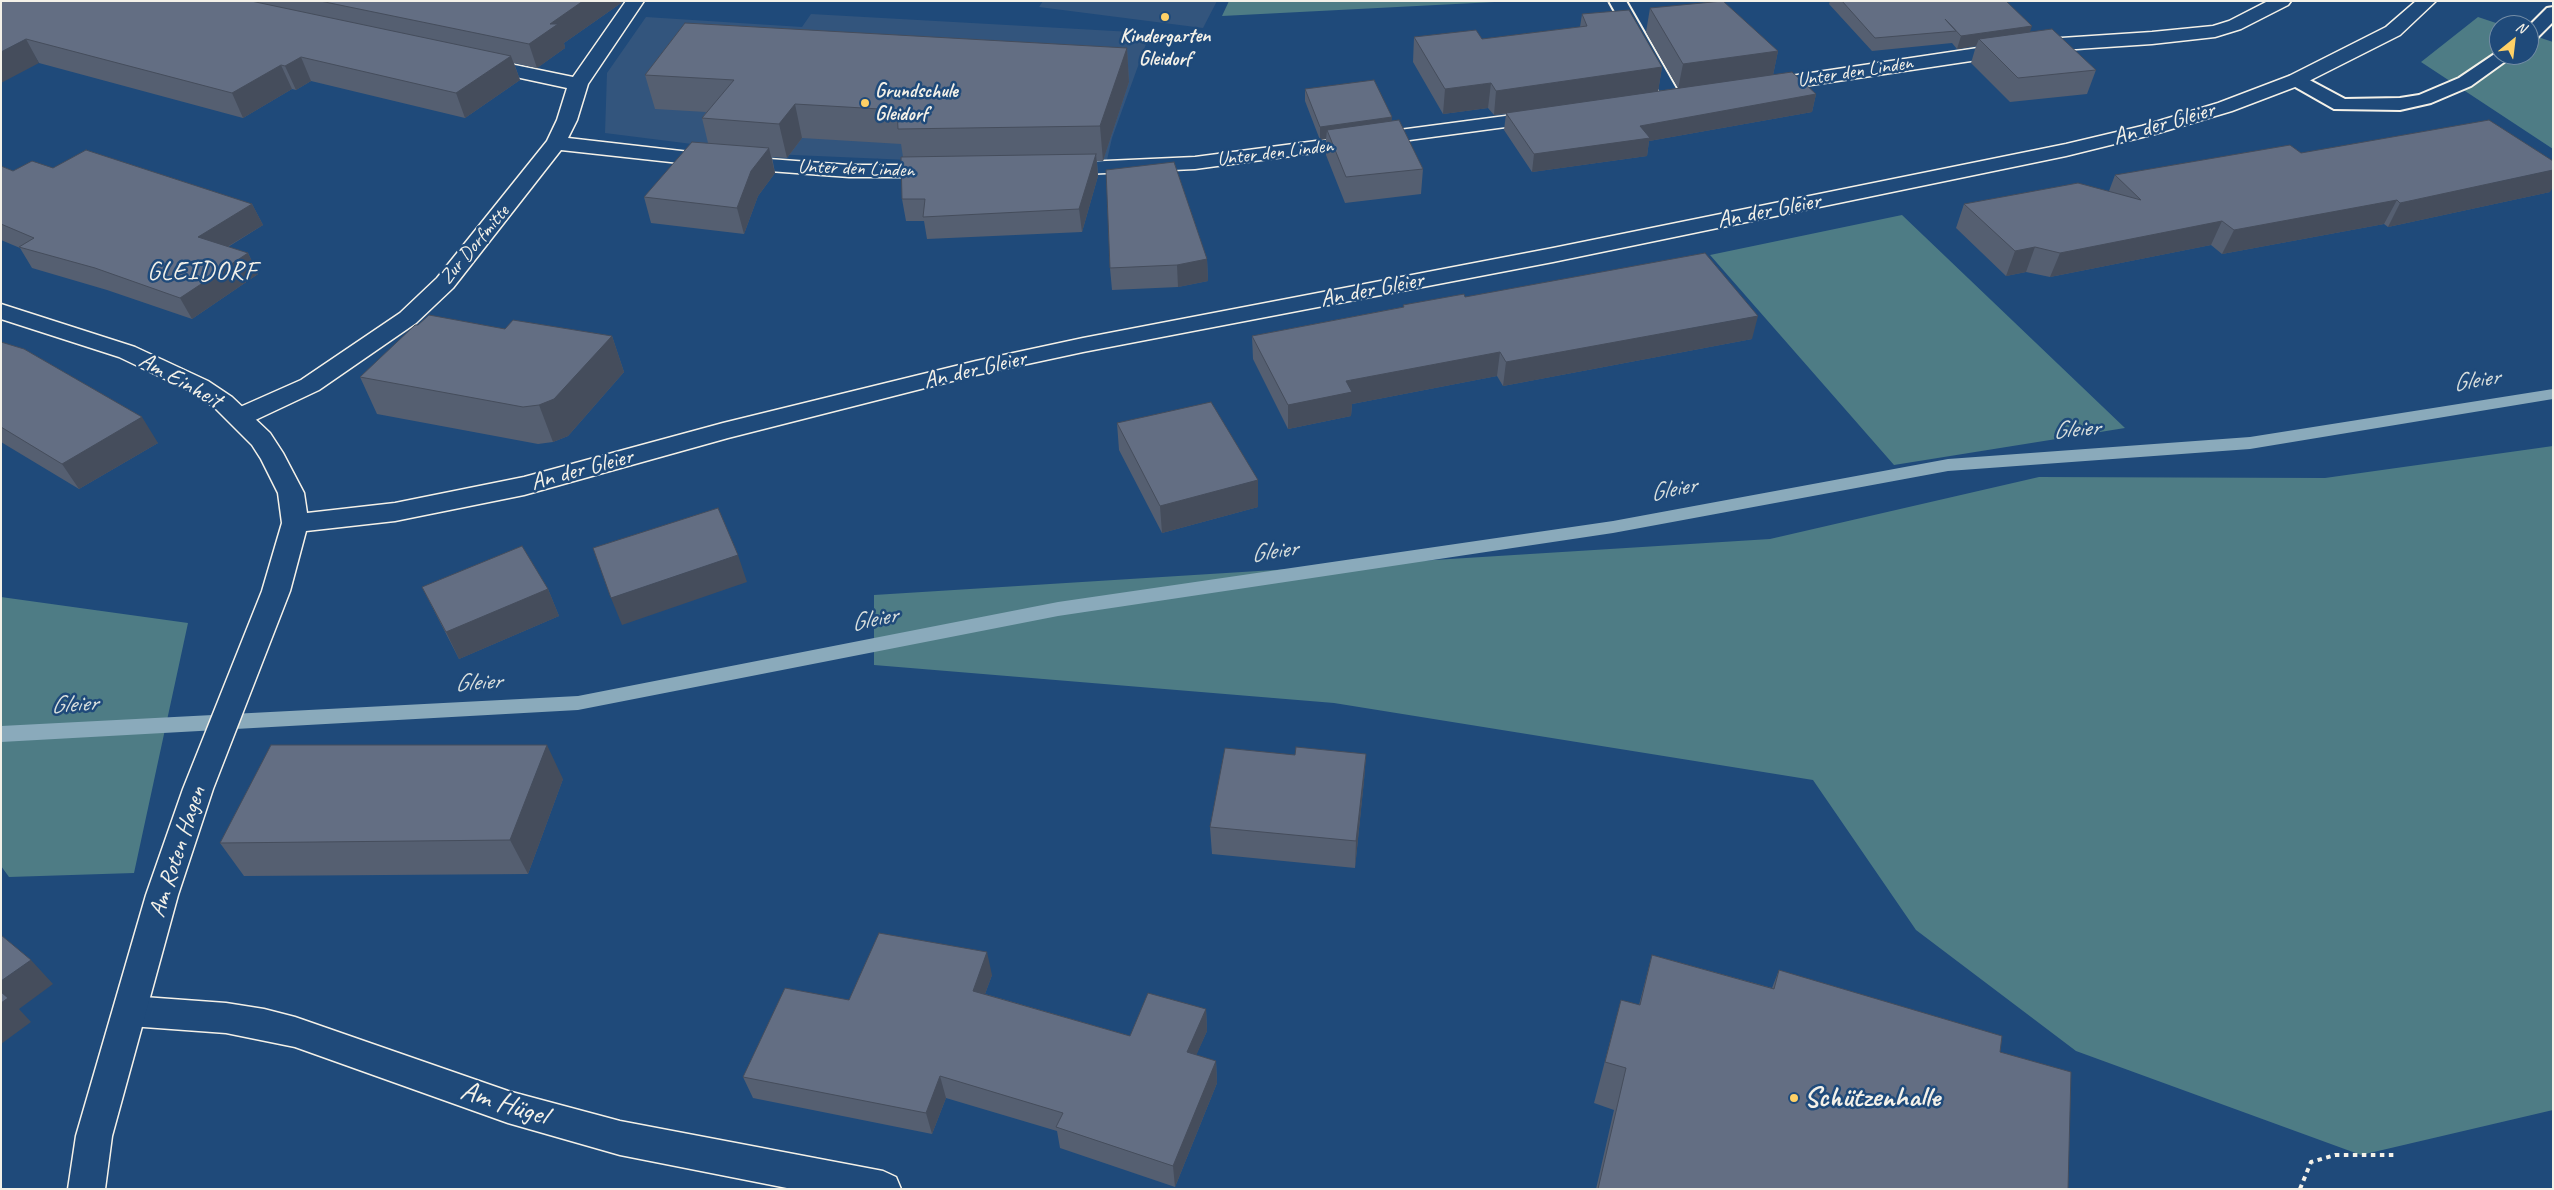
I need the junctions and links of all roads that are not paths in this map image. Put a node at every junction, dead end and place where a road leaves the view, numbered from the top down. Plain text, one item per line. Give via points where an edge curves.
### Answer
1 (635, 1) edge
2 (1618, 1) edge
3 (2282, 1) edge
4 (2427, 1) edge
5 (2553, 12) edge
6 (2539, 26) edge
7 (461, 60) edge
8 (2490, 65) edge
9 (2296, 80) junction
10 (578, 84) junction
11 (1749, 88) edge
12 (1673, 99) edge
13 (1560, 115) edge
14 (556, 143) junction
15 (1042, 170) edge
16 (956, 172) edge
17 (1, 311) edge
18 (240, 417) junction
19 (295, 523) junction
20 (130, 1010) junction
21 (86, 1189) edge
22 (883, 1189) edge

1 - 10 main road, Zur Dorfmitte
2 - 12 lane
3 - 11 main road, Unter den Linden via 2236,25 2215,31 2031,46
4 - 9 main road, An der Gleier via 2393,31
5 - 6 lane
7 - 10 main road
8 - 9 lane via 2445,91 2400,104 2341,105
9 - 19 main road, An der Gleier via 2225,107 2148,130 2009,163 1074,347 723,431 524,486 395,512
10 - 14 main road, Zur Dorfmitte
13 - 15 main road, Unter den Linden via 1195,163
14 - 16 main road, Unter den Linden via 840,170
14 - 18 main road, Zur Dorfmitte via 445,283 408,318 310,385
17 - 18 main road, Am Einheit via 158,365 198,386
18 - 19 main road, Am Einheit via 274,459 291,493
19 - 20 main road, Am Roten Hagen via 276,591 198,789 162,895
20 - 21 main road, Am Roten Hagen via 94,1136
20 - 22 main road, Am Hügel via 264,1024 508,1107 620,1138

